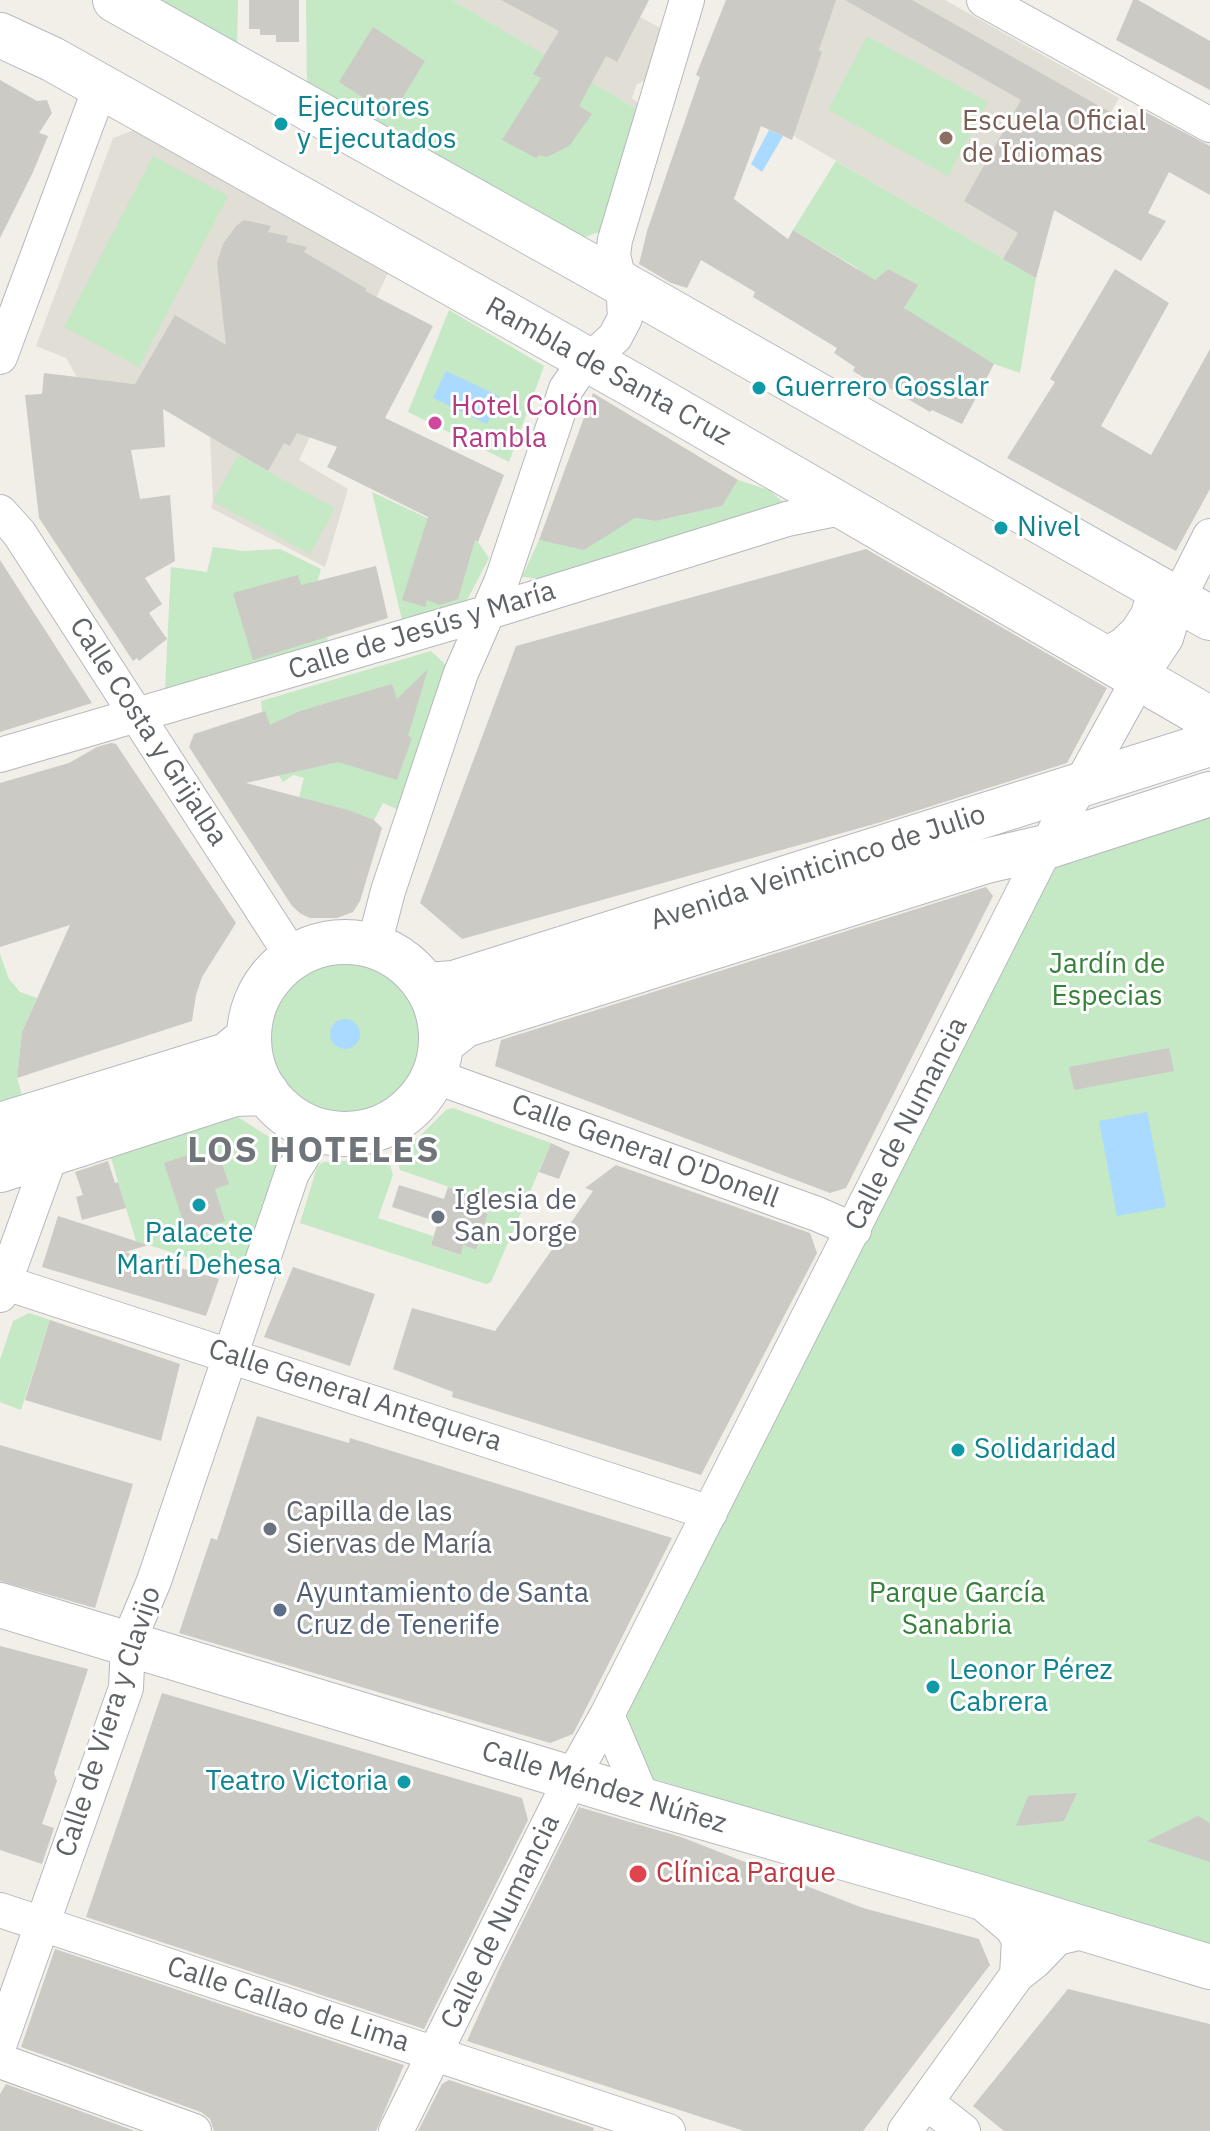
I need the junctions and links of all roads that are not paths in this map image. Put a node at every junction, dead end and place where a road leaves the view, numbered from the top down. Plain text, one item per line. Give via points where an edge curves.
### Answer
1 (115, 0) edge
2 (687, 0) edge
3 (984, 0) edge
4 (0, 35) edge
5 (100, 88) junction
6 (1210, 125) edge
7 (619, 282) junction
8 (0, 357) edge
9 (587, 361) junction
10 (845, 507) junction
11 (0, 512) edge
12 (1210, 536) edge
13 (1183, 602) edge
14 (489, 612) junction
15 (1125, 668) junction
16 (137, 715) junction
17 (1210, 719) edge
18 (1210, 744) edge
19 (0, 755) edge
20 (1083, 784) junction
21 (1210, 794) edge
22 (1046, 847) junction
23 (374, 945) junction
24 (292, 956) junction
25 (426, 985) junction
26 (248, 1038) junction
27 (438, 1060) junction
28 (267, 1093) junction
29 (0, 1125) edge
30 (318, 1131) junction
31 (51, 1154) junction
32 (0, 1170) edge
33 (854, 1230) junction
34 (1, 1286) edge
35 (231, 1355) junction
36 (710, 1513) junction
37 (0, 1605) edge
38 (128, 1643) junction
39 (607, 1715) junction
40 (571, 1779) junction
41 (643, 1800) junction
42 (973, 1895) junction
43 (0, 1910) edge
44 (44, 1924) junction
45 (1087, 1931) junction
46 (1210, 1967) edge
47 (1017, 1975) junction
48 (0, 2043) edge
49 (435, 2054) junction
50 (0, 2061) edge
51 (926, 2102) junction
52 (194, 2131) edge
53 (396, 2131) edge
54 (668, 2131) edge
55 (905, 2131) edge
56 (963, 2131) edge

1 - 7 main road
2 - 7 street via 615,240
3 - 6 street
4 - 5 main road, Rambla de Santa Cruz
5 - 8 street
5 - 9 main road, Rambla de Santa Cruz
7 - 9 street via 625,311 620,331
7 - 13 main road
9 - 10 main road, Rambla de Santa Cruz
9 - 14 street via 566,389
10 - 14 street, Calle de Jesús y María via 787,519
10 - 15 main road, Rambla de Santa Cruz
11 - 16 street, Calle Costa y Grijalba via 19,533
12 - 13 street
13 - 15 main road via 1157,607 1126,649
14 - 16 street, Calle de Jesús y María
14 - 23 street via 461,673
15 - 17 main road, Rambla de Santa Cruz
15 - 20 street, Calle de Numancia
16 - 19 street, Calle de Jesús y María
16 - 24 street, Calle Costa y Grijalba
18 - 20 main road, Avenida Veinticinco de Julio
20 - 22 street, Calle de Numancia
20 - 25 main road, Avenida Veinticinco de Julio via 454,983
21 - 22 main road, Avenida Veinticinco de Julio
22 - 27 main road, Avenida Veinticinco de Julio via 986,861 465,1025
22 - 33 street, Calle de Numancia
23 - 24 main road via 339,941
23 - 25 main road via 401,959
24 - 26 main road via 258,997
25 - 27 main road via 439,1014
26 - 28 main road via 254,1068
26 - 29 main road via 227,1055
27 - 30 main road via 425,1092 390,1124 366,1133
27 - 33 street, Calle General O'Donell
28 - 30 main road via 283,1112
28 - 31 main road via 234,1094
30 - 35 street, Calle de Viera y Clavijo via 292,1173
31 - 32 main road
31 - 34 street
33 - 36 street, Calle de Numancia
34 - 35 street, Calle General Antequera
35 - 36 street, Calle General Antequera
35 - 38 street, Calle de Viera y Clavijo
36 - 39 street, Calle de Numancia
37 - 38 main road, Calle Méndez Núñez
38 - 40 main road, Calle Méndez Núñez
38 - 44 street, Calle de Viera y Clavijo via 126,1688
39 - 40 street, Calle de Numancia
39 - 41 street
40 - 41 main road, Calle Méndez Núñez
40 - 49 street, Calle de Numancia
41 - 42 main road, Calle Méndez Núñez
42 - 45 main road, Calle Méndez Núñez
42 - 47 street via 1019,1940
43 - 44 street, Calle Callao de Lima
44 - 48 street, Calle de Viera y Clavijo
44 - 49 street, Calle Callao de Lima
45 - 46 main road, Calle Méndez Núñez
45 - 47 street via 1057,1938
47 - 51 street
49 - 53 street, Calle de Numancia
49 - 54 street, Calle Callao de Lima
50 - 52 street
51 - 55 street
51 - 56 street

